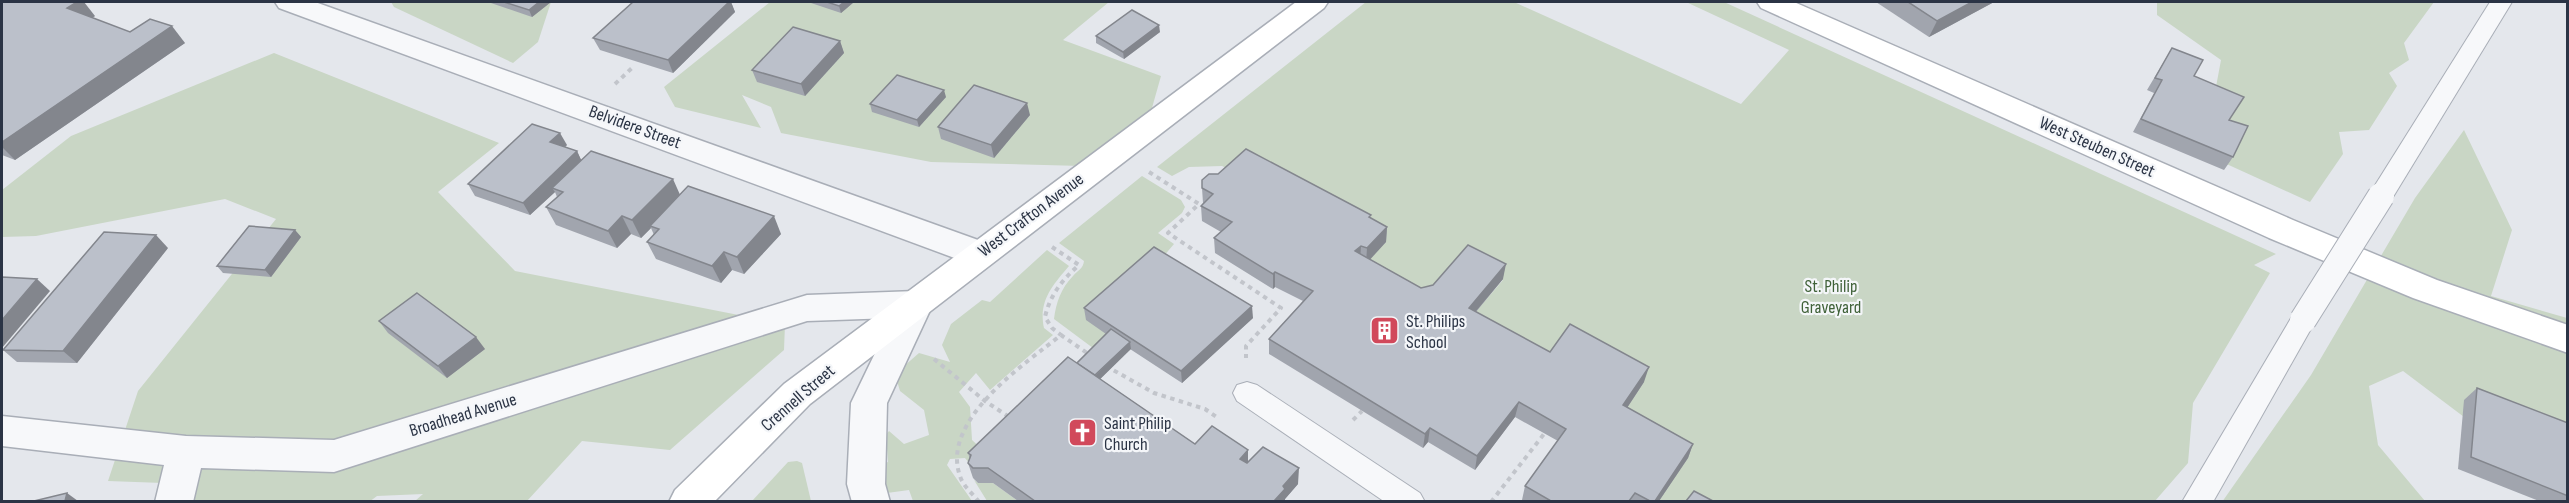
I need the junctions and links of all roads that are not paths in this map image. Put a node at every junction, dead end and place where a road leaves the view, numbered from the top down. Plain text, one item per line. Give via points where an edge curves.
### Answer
1 (289, 2) edge
2 (1314, 2) edge
3 (1771, 2) edge
4 (2501, 2) edge
5 (980, 254) junction
6 (916, 304) junction
7 (2568, 339) edge
8 (1246, 393) dead end
9 (2, 431) edge
10 (186, 452) junction
11 (1402, 499) edge
12 (174, 501) edge
13 (688, 501) edge
14 (871, 501) edge
15 (2197, 501) edge

1 - 5 street, Belvidere Street
2 - 5 main road, West Crafton Avenue
3 - 7 main road, West Steuben Street via 2270,225 2425,290
4 - 15 lane, bridge via 2303,320
5 - 6 main road, West Crafton Avenue
6 - 10 street, Broadhead Avenue via 807,308 334,456
6 - 13 main road, Crennell Street via 797,394
6 - 14 street, West Crafton Avenue via 869,403 866,484
8 - 11 lane
9 - 10 street, Broadhead Avenue
10 - 12 street

